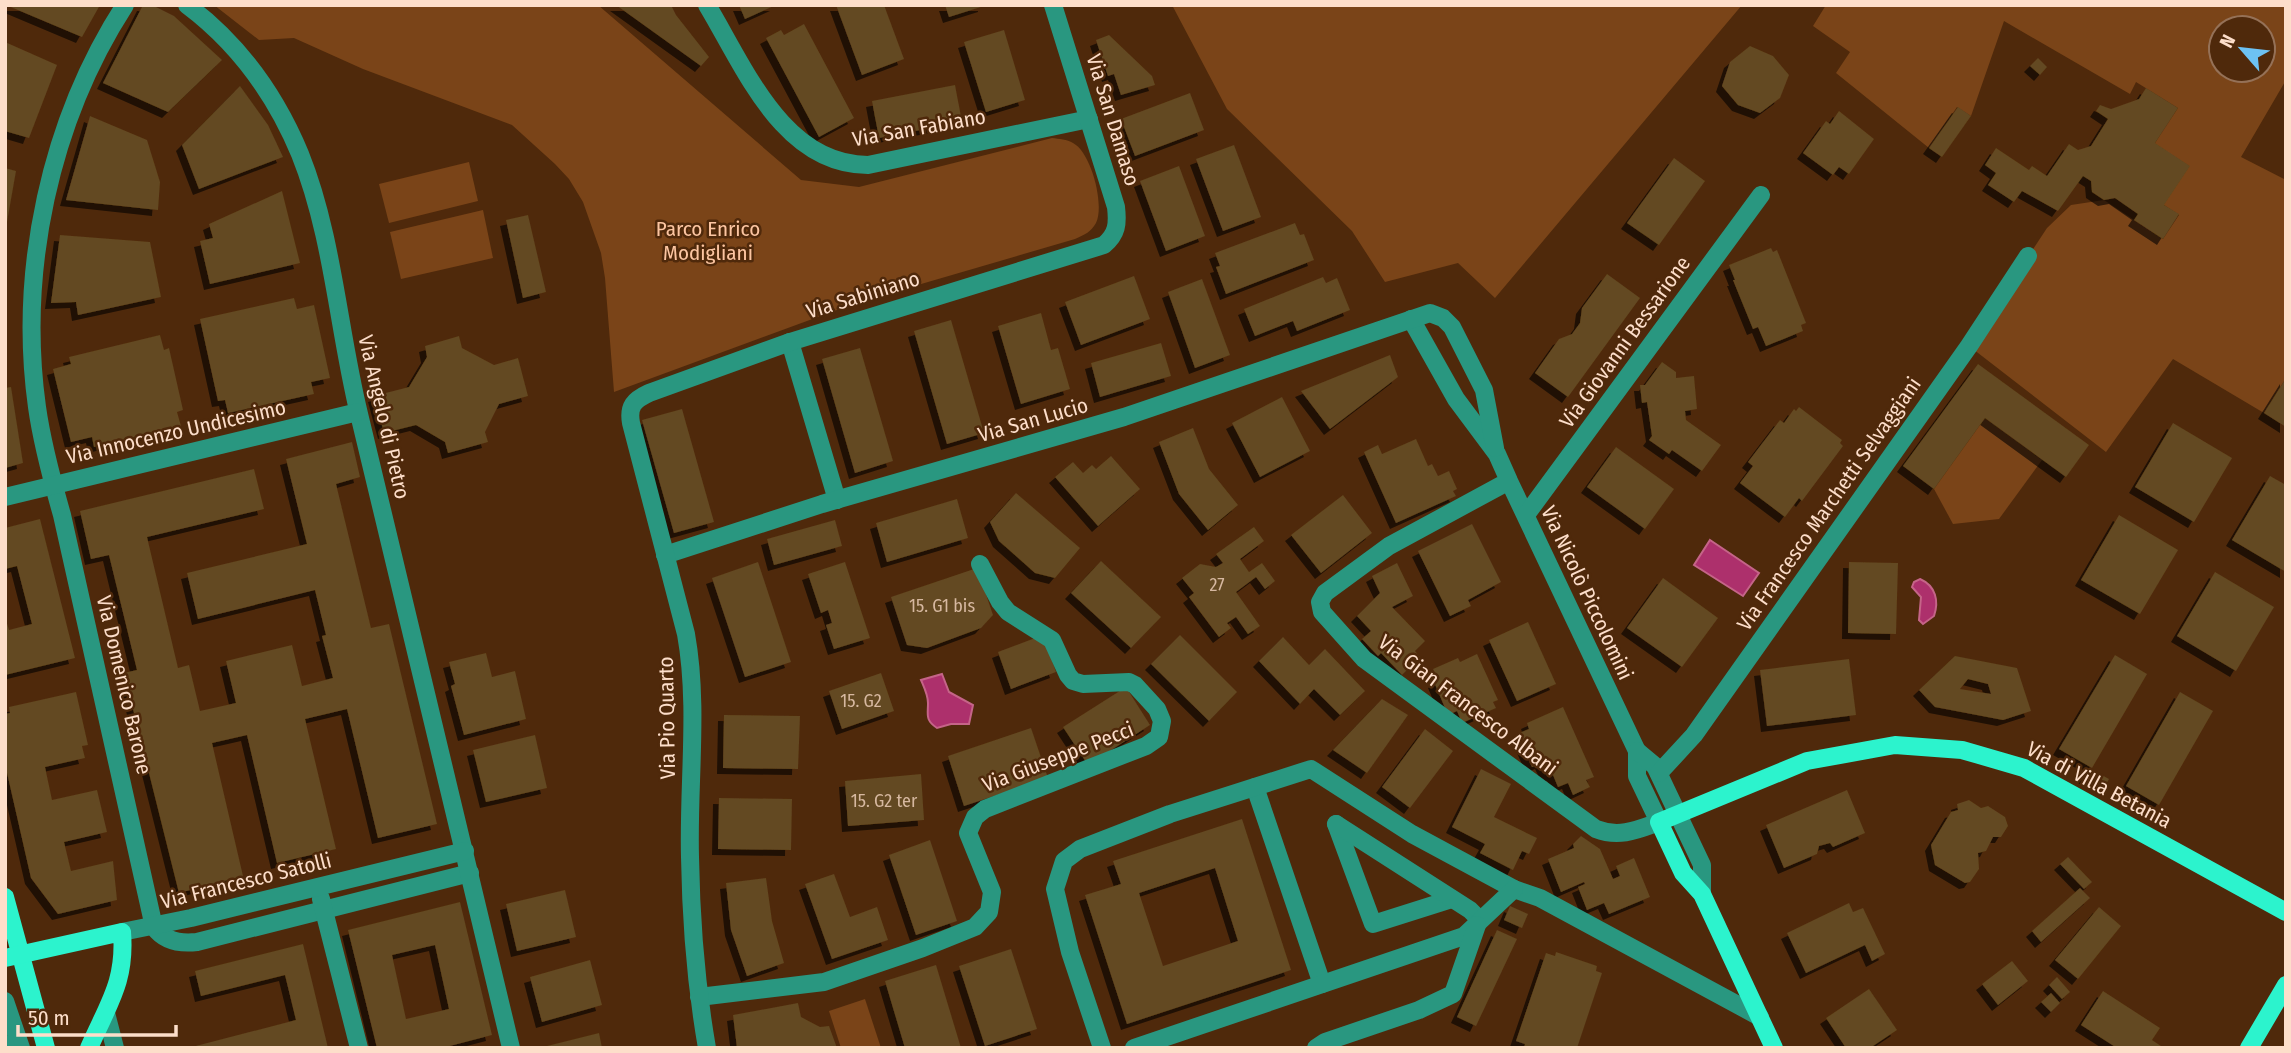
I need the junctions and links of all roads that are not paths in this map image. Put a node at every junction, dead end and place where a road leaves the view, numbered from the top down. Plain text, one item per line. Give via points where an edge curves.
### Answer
1 (125, 5) edge
2 (187, 5) edge
3 (707, 5) edge
4 (1053, 5) edge
5 (1089, 119) junction
6 (1762, 195) dead end
7 (1104, 245) joint
8 (2028, 256) dead end
9 (1411, 319) junction
10 (790, 342) junction
11 (639, 398) joint
12 (358, 412) junction
13 (1497, 454) junction
14 (1509, 481) junction
15 (54, 484) junction
16 (5, 496) edge
17 (837, 500) junction
18 (1526, 515) junction
19 (665, 555) junction
20 (980, 564) dead end
21 (1637, 751) junction
22 (1659, 773) junction
23 (1255, 787) junction
24 (1679, 815) junction
25 (1659, 822) junction
26 (465, 851) junction
27 (470, 873) junction
28 (317, 886) junction
29 (1514, 889) junction
30 (1702, 894) junction
31 (1452, 899) junction
32 (7, 905) edge
33 (324, 909) junction
34 (2286, 912) edge
35 (1479, 919) junction
36 (154, 927) junction
37 (121, 932) junction
38 (13, 956) edge
39 (1322, 984) junction
40 (2286, 985) edge
41 (699, 997) junction
42 (5, 1001) edge
43 (106, 1013) junction
44 (1760, 1017) junction
45 (21, 1048) edge
46 (46, 1048) edge
47 (89, 1048) edge
48 (115, 1048) edge
49 (359, 1048) edge
50 (512, 1048) edge
51 (707, 1048) edge
52 (1102, 1048) edge
53 (1134, 1048) edge
54 (1316, 1048) edge
55 (1774, 1048) edge
56 (2249, 1048) edge

1 - 15 street, Via Domenico Barone via 76,97 42,222 34,286 34,378
2 - 12 street, Via Angelo di Pietro via 255,71 300,155 314,192
3 - 5 street, Via San Fabiano via 777,119 807,145 838,162 868,165
4 - 5 street, Via San Damaso
5 - 7 street, Via San Damaso via 1116,207 1116,230
6 - 18 street, Via Giovanni Bessarione
7 - 10 street, Via Sabiniano
8 - 22 street, Via Francesco Marchetti Selvaggiani via 1694,735
9 - 13 street, Via Nicolò Piccolomini via 1456,399
9 - 13 street, Via Nicolò Piccolomini via 1434,313 1452,327 1484,390
9 - 17 street, Via San Lucio via 1124,418
10 - 11 street, Via Sabiniano
10 - 17 street
11 - 19 street, Via Pio Quarto via 629,412
12 - 15 street, Via Innocenzo Undicesimo
12 - 26 street, Via Angelo di Pietro
13 - 14 street, Via Nicolò Piccolomini
14 - 18 street, Via Nicolò Piccolomini
14 - 25 street, Via Gian Francesco Albani via 1389,546 1325,593 1320,607 1364,659 1596,829 1621,834
15 - 16 street, Via Innocenzo Undicesimo
15 - 36 street, Via Domenico Barone
17 - 19 street, Via San Lucio
18 - 21 street, Via Nicolò Piccolomini
19 - 41 street, Via Pio Quarto via 691,658 690,857
20 - 41 street, Via Giuseppe Pecci via 1008,612 1052,640 1073,681 1135,685 1157,709 1162,721 1159,737 975,817 968,832 992,892 989,912 975,927 824,982
21 - 22 street, Via Nicolò Piccolomini
21 - 25 street, Via Nicolò Piccolomini via 1637,776
22 - 24 street, Via Nicolò Piccolomini
23 - 29 street via 1311,769 1412,834
23 - 39 street
23 - 52 street via 1144,824 1080,849 1064,861 1055,889
24 - 25 main road, Via di Villa Betania
24 - 30 street, Via Nicolò Piccolomini via 1702,865
24 - 34 main road, Via di Villa Betania via 1807,761 1895,745 1962,750 2024,768
25 - 30 main road, Via Nicolò Piccolomini via 1683,873
26 - 27 street, Via Angelo di Pietro
26 - 28 street, Via Francesco Satolli
27 - 33 street, Via Francesco Satolli
27 - 50 street, Via Angelo di Pietro
28 - 33 street
28 - 36 street, Via Francesco Satolli
29 - 35 street
29 - 44 street via 1541,898
30 - 44 main road, Via Nicolò Piccolomini
31 - 31 street via 1373,924 1336,824 1405,869
31 - 35 street
32 - 38 main road
33 - 36 street, Via Francesco Satolli via 189,943 166,938
33 - 49 street
35 - 39 street via 1464,936
35 - 54 street via 1453,994
36 - 37 street
37 - 38 main road
37 - 43 main road via 122,970
38 - 46 main road
39 - 53 street
40 - 56 main road
41 - 51 street, Via Pio Quarto
42 - 45 street
43 - 47 main road
43 - 48 street
44 - 55 main road, Via Nicolò Piccolomini

